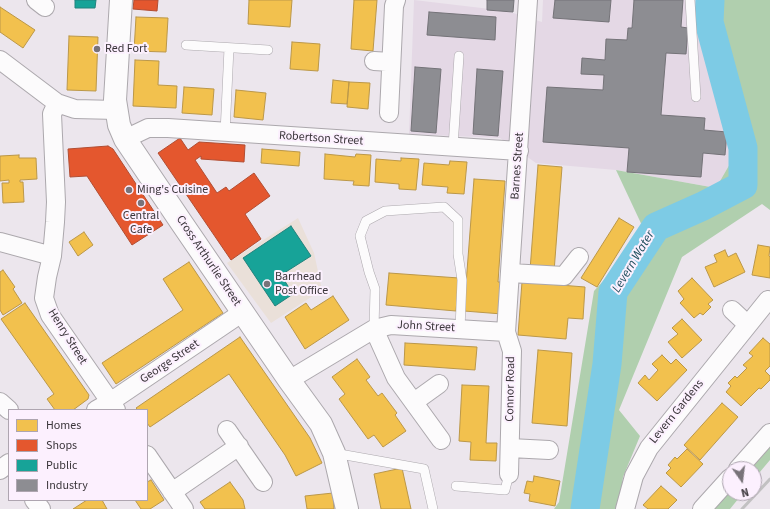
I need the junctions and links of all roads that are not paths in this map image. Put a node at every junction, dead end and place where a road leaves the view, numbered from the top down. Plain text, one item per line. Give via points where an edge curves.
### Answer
1 (121, 0) edge
2 (396, 0) edge
3 (528, 0) edge
4 (690, 0) edge
5 (186, 46) dead end
6 (228, 48) junction
7 (268, 50) dead end
8 (458, 56) dead end
9 (0, 60) edge
10 (696, 97) dead end
11 (57, 103) junction
12 (117, 110) junction
13 (389, 113) dead end
14 (225, 132) junction
15 (125, 139) junction
16 (453, 147) junction
17 (519, 151) junction
18 (0, 242) edge
19 (52, 256) junction
20 (579, 257) dead end
21 (510, 273) junction
22 (768, 300) dead end
23 (732, 310) dead end
24 (243, 312) junction
25 (748, 325) junction
26 (460, 329) junction
27 (374, 330) junction
28 (506, 332) junction
29 (289, 380) junction
30 (439, 384) dead end
31 (0, 402) edge
32 (414, 402) junction
33 (107, 408) edge
34 (9, 409) edge
35 (227, 430) dead end
36 (770, 433) edge
37 (441, 440) dead end
38 (238, 446) junction
39 (510, 448) junction
40 (549, 450) dead end
41 (334, 453) junction
42 (148, 456) edge
43 (745, 461) edge
44 (8, 464) edge
45 (0, 470) edge
46 (509, 474) joint
47 (263, 482) dead end
48 (456, 486) dead end
49 (722, 487) edge
50 (172, 492) junction
51 (35, 501) edge
52 (41, 509) edge
53 (184, 509) edge
54 (347, 509) edge
55 (433, 509) edge
56 (625, 509) edge
57 (702, 509) edge

1 - 12 main road, Cross Arthurlie Street via 115,100
2 - 13 street via 383,62
3 - 17 street, Barnes Street
4 - 10 lane
5 - 6 lane
6 - 7 lane
6 - 14 lane
8 - 16 lane
9 - 11 street
11 - 12 street via 75,109
11 - 19 street, Henry Street via 52,114 56,202
12 - 15 main road, Cross Arthurlie Street via 119,125
14 - 15 street, Robertson Street via 148,128
14 - 16 street, Robertson Street
15 - 24 main road, Cross Arthurlie Street
16 - 17 street, Robertson Street
17 - 21 street, Barnes Street
18 - 19 street
19 - 33 street, Henry Street via 44,298 50,315
20 - 21 street via 564,276
21 - 28 street, Barnes Street
22 - 25 street, Levern Gardens
23 - 25 street
24 - 29 main road, Cross Arthurlie Street
24 - 33 street, George Street
25 - 56 street, Levern Gardens via 649,448 634,476
26 - 27 street, John Street via 391,325
26 - 27 lane via 462,280 458,254 458,220 444,207 385,211 366,221 360,236 375,289
26 - 28 street, John Street
27 - 29 street, John Street
27 - 32 street via 396,378
28 - 39 street, Connor Road via 512,351
29 - 41 main road, Cross Arthurlie Street via 321,424
30 - 32 street
31 - 34 street
32 - 37 street
35 - 38 street
36 - 43 street
38 - 47 street
38 - 50 street
39 - 40 street
39 - 46 street, Connor Road
41 - 54 main road, Cross Arthurlie Street
41 - 55 lane via 424,469
42 - 50 street
44 - 45 street
46 - 48 lane via 505,490
49 - 57 street
50 - 53 street
51 - 52 street

